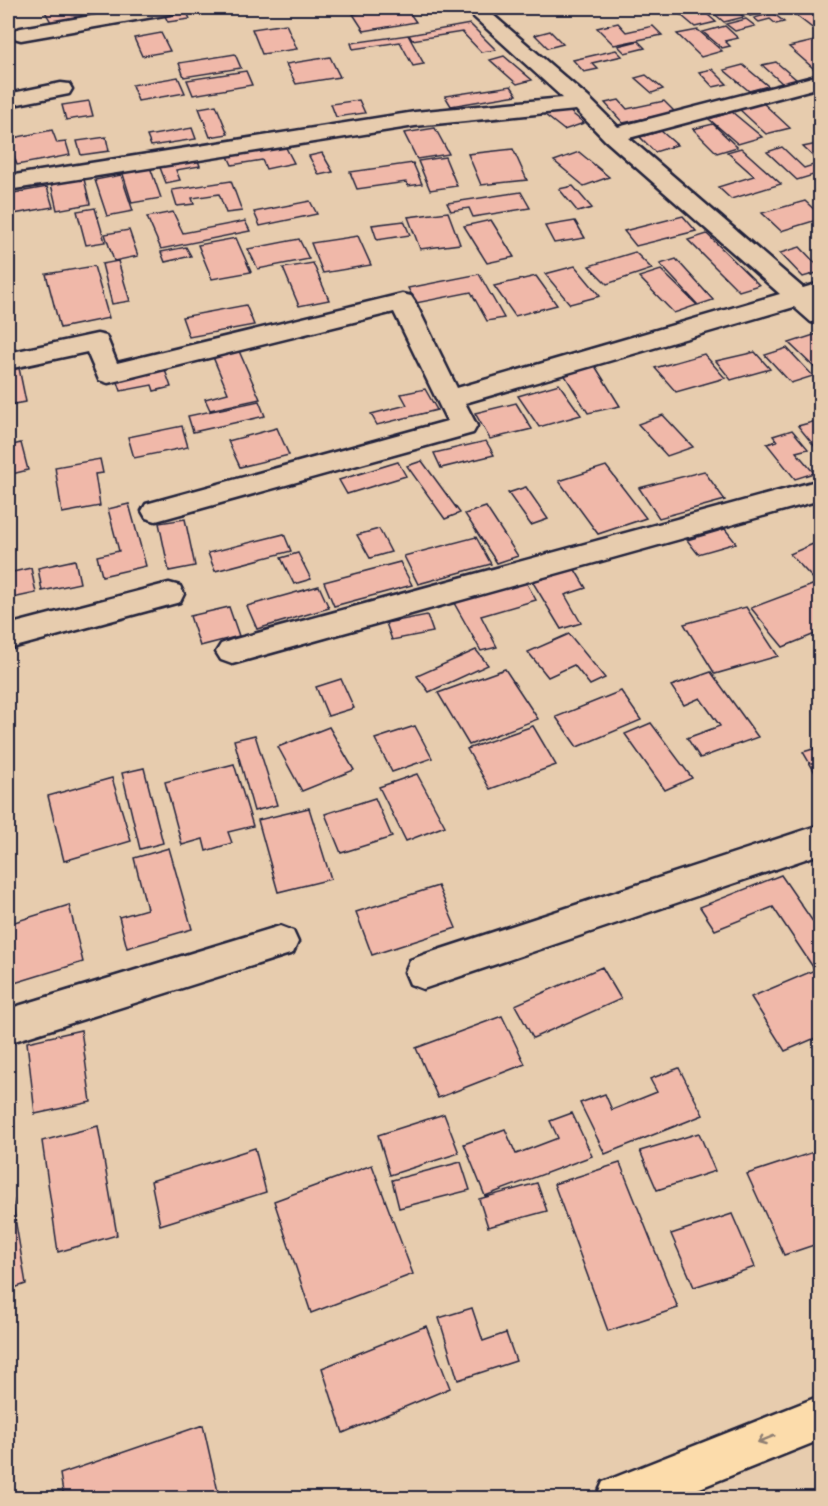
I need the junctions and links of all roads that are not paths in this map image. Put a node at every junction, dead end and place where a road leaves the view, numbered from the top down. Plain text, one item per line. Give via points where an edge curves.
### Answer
1 (170, 8) edge
2 (474, 8) edge
3 (21, 34) dead end
4 (820, 81) edge
5 (61, 89) dead end
6 (8, 100) edge
7 (581, 103) junction
8 (613, 135) junction
9 (8, 183) edge
10 (809, 294) edge
11 (820, 316) edge
12 (8, 361) edge
13 (449, 399) junction
14 (820, 490) edge
15 (156, 511) dead end
16 (170, 594) dead end
17 (8, 637) edge
18 (232, 652) dead end
19 (820, 840) edge
20 (280, 942) dead end
21 (423, 972) dead end
22 (8, 1026) edge
23 (820, 1418) edge
24 (619, 1498) edge

1 - 3 street
2 - 7 street
4 - 8 street
5 - 6 street
7 - 8 street
7 - 9 street via 415,119
8 - 10 street
10 - 11 street
10 - 13 street
12 - 13 street via 97,342 108,374 402,302
13 - 15 street via 463,426
14 - 18 street
16 - 17 street
19 - 21 street
20 - 22 street
23 -> 24 main road

